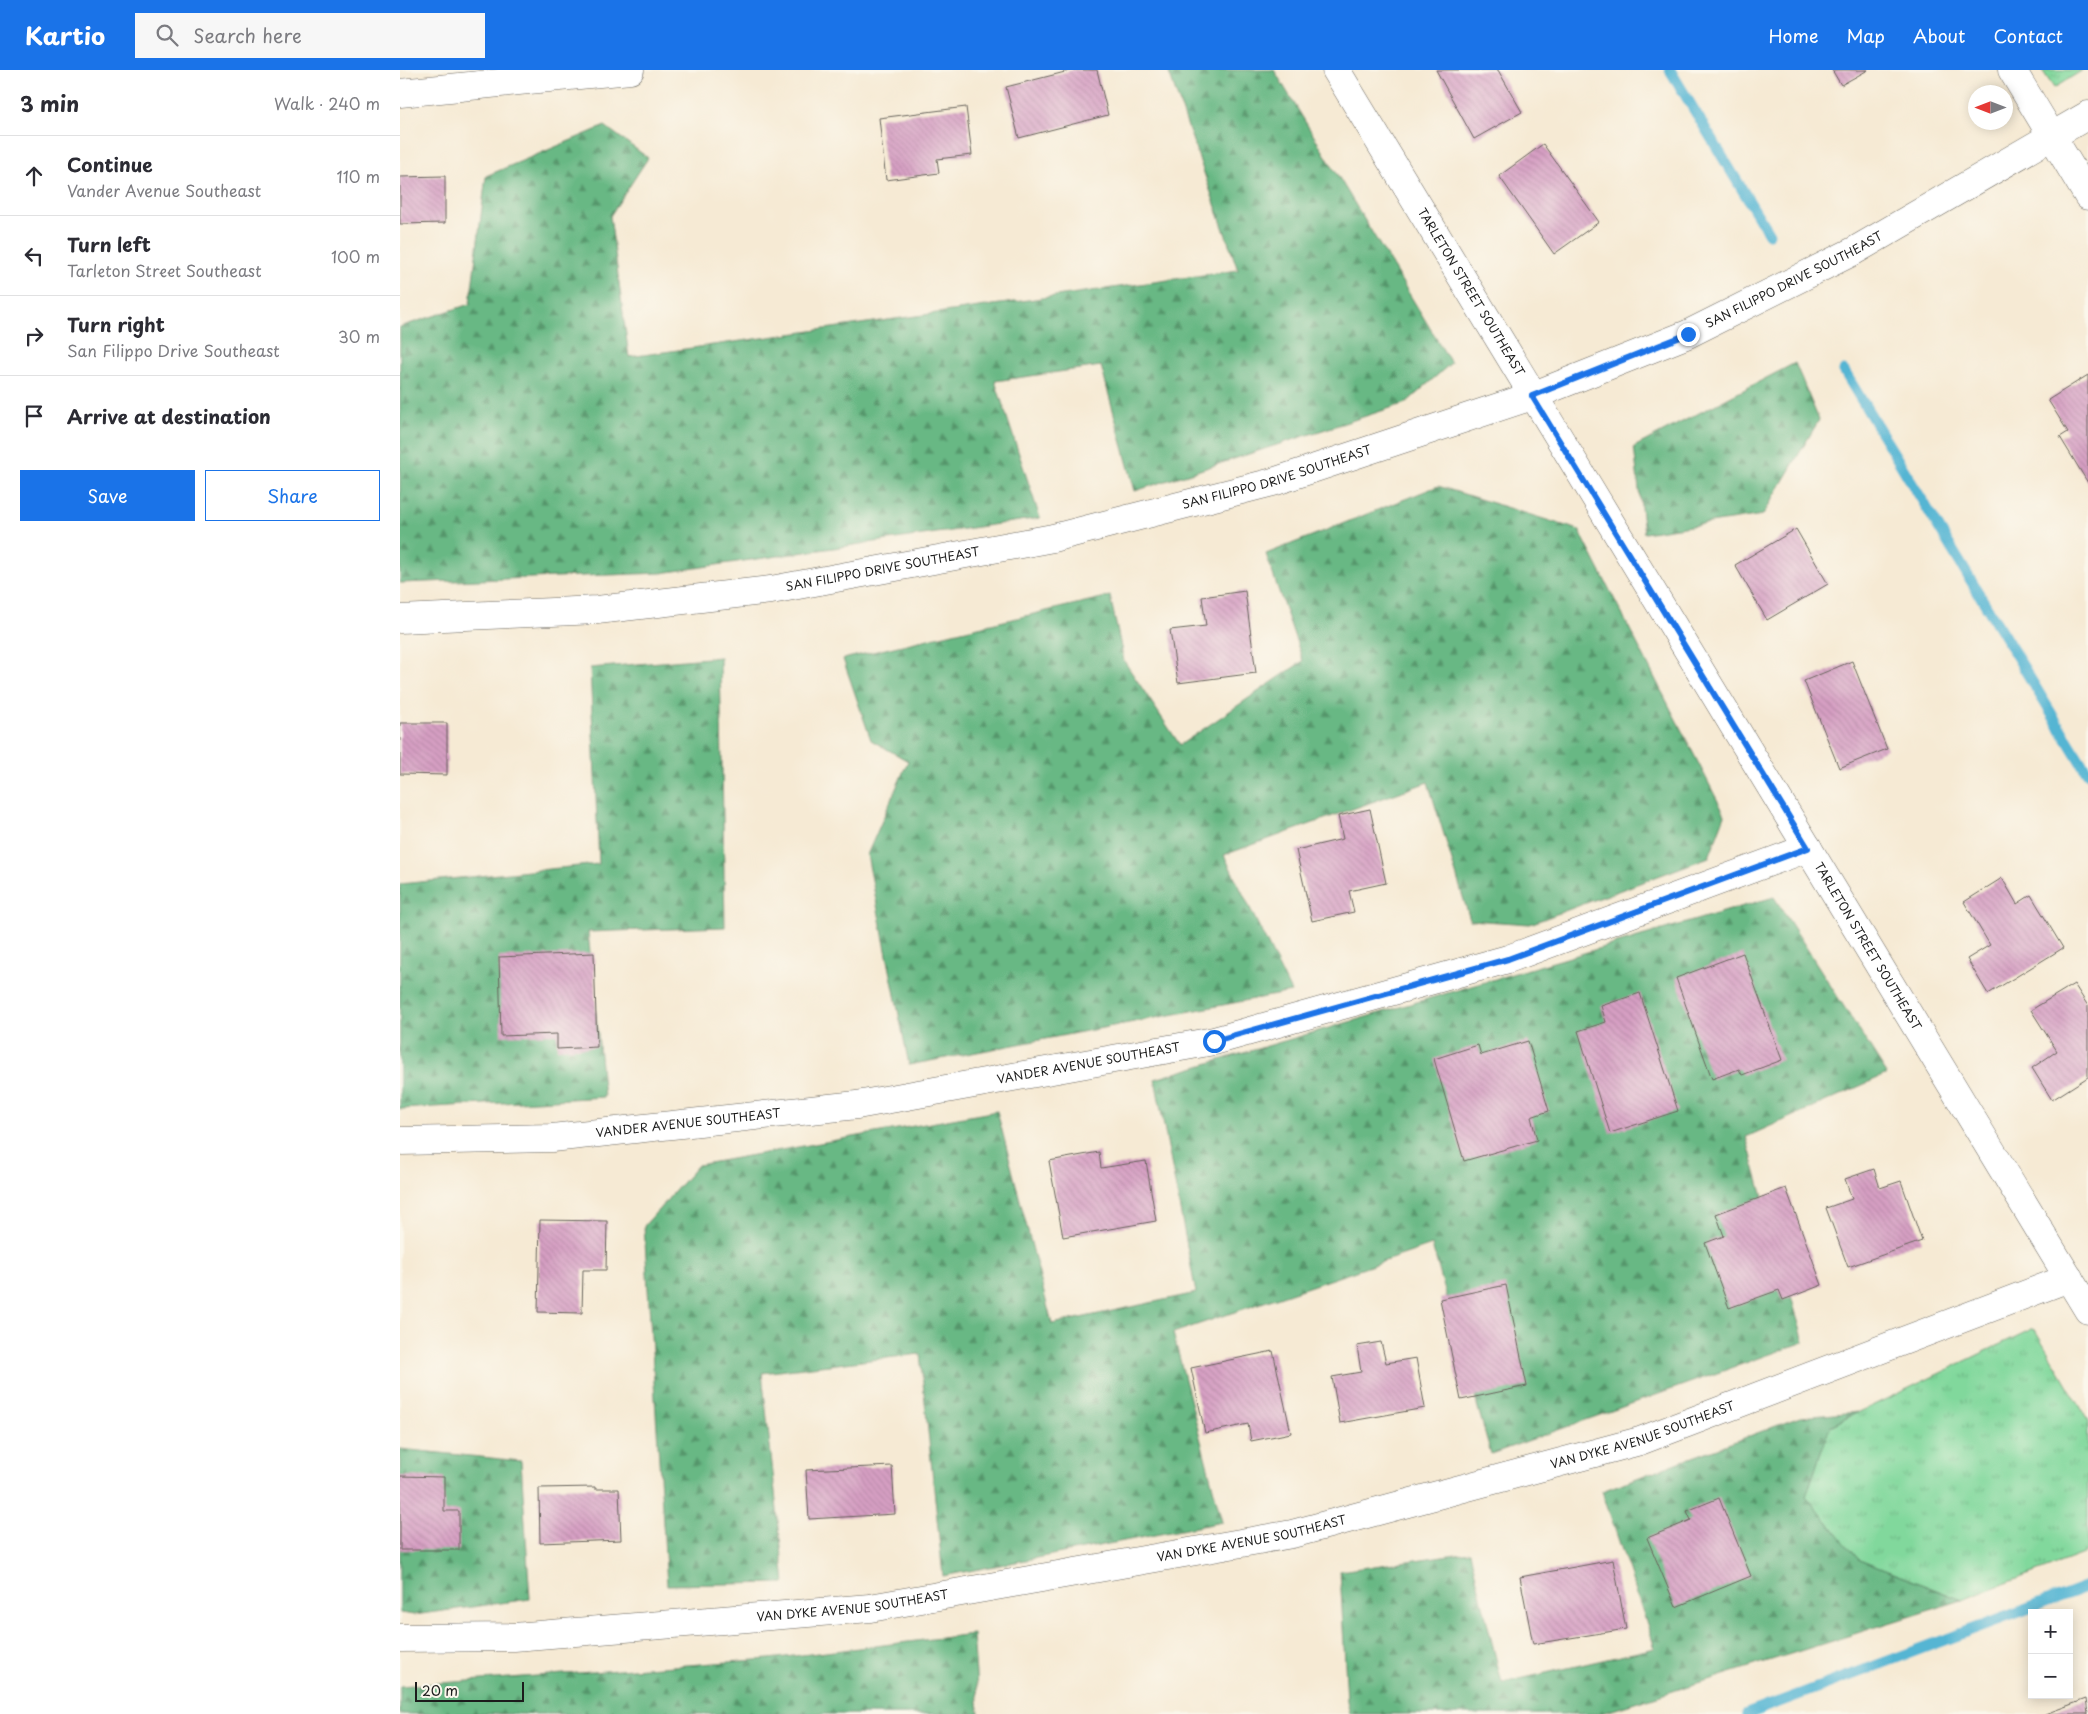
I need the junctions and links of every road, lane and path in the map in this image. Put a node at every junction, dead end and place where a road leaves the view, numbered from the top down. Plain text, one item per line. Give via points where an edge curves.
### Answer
1 (630, 70) edge
2 (1336, 70) edge
3 (2012, 70) edge
4 (400, 93) edge
5 (2088, 115) edge
6 (2052, 137) junction
7 (2088, 196) edge
8 (1532, 396) junction
9 (400, 619) edge
10 (1808, 848) junction
11 (400, 1141) edge
12 (2069, 1278) junction
13 (2088, 1310) edge
14 (400, 1638) edge

1 - 4 street
2 - 8 street, TARLETON STREET SOUTHEAST
3 - 6 street
5 - 6 street, SAN FILIPPO DRIVE SOUTHEAST
6 - 7 street
6 - 8 street, SAN FILIPPO DRIVE SOUTHEAST via 1854,251 1697,330
8 - 9 street, SAN FILIPPO DRIVE SOUTHEAST via 1272,482 1053,538 771,590 597,610
8 - 10 street, TARLETON STREET SOUTHEAST
10 - 11 street, VANDER AVENUE SOUTHEAST via 1508,959 1214,1041 857,1105 552,1138
10 - 12 street, TARLETON STREET SOUTHEAST
12 - 13 street, TARLETON STREET SOUTHEAST
12 - 14 street, VAN DYKE AVENUE SOUTHEAST via 1640,1441 1292,1534 870,1608 514,1637

